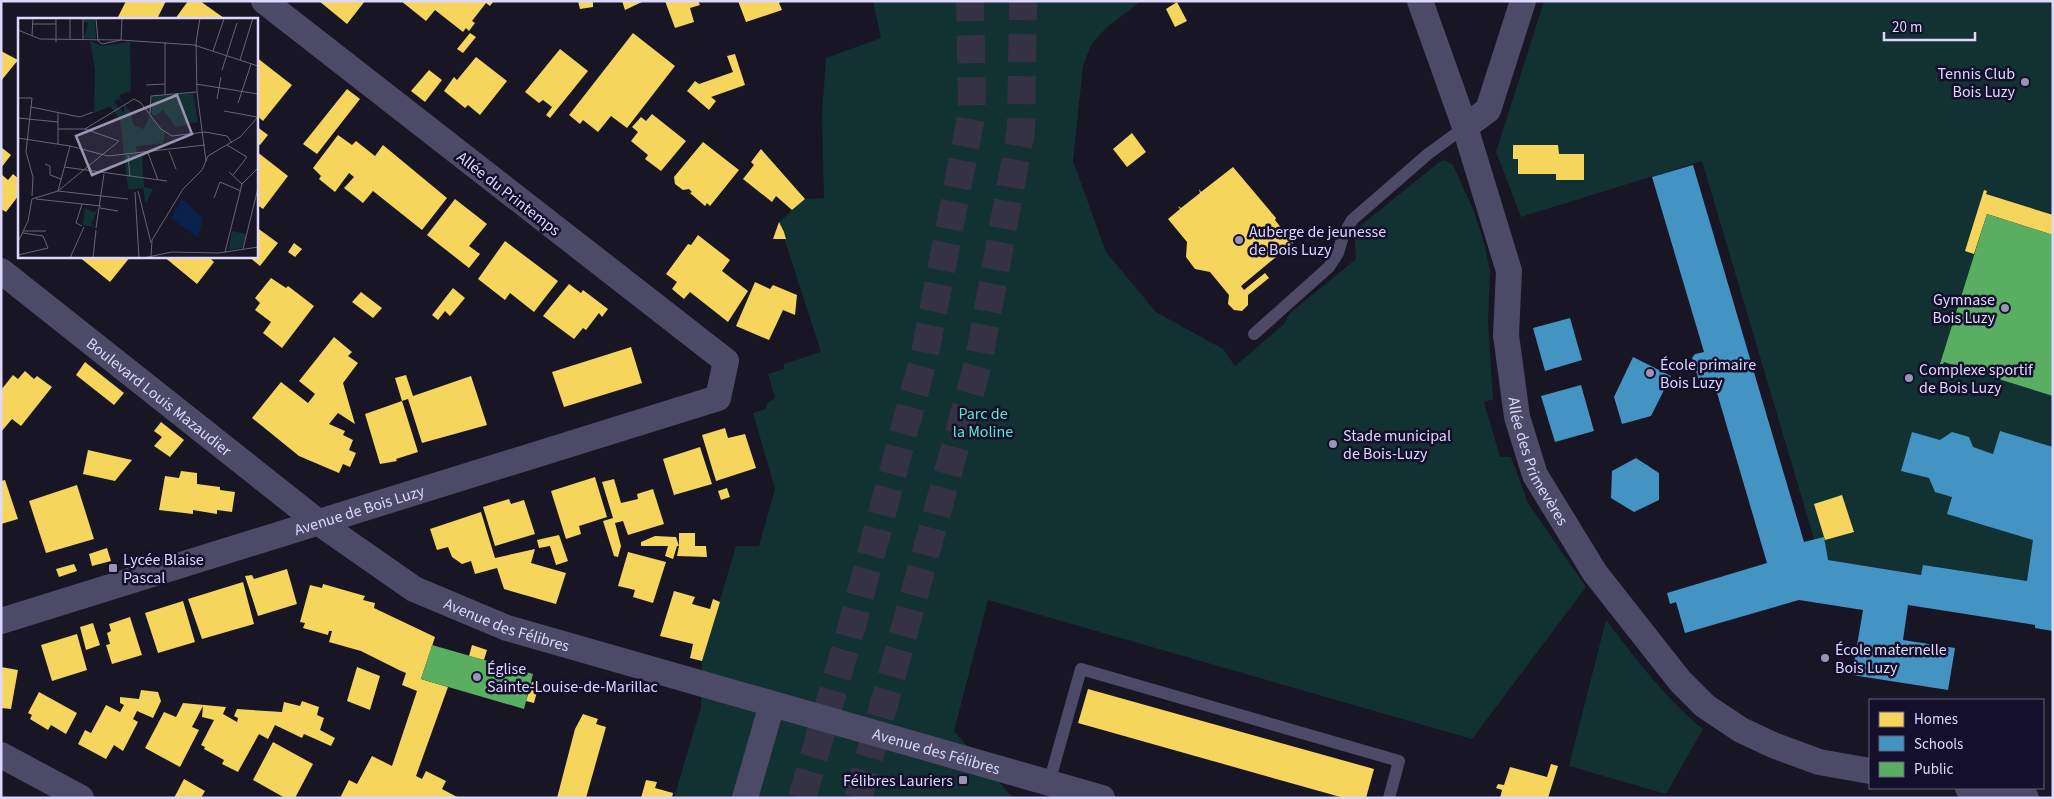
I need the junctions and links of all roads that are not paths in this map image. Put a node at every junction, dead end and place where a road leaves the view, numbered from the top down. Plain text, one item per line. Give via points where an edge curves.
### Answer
1 (264, 1) edge
2 (1420, 1) edge
3 (1523, 1) edge
4 (1465, 127) junction
5 (1, 271) edge
6 (1254, 334) dead end
7 (718, 398) joint
8 (318, 522) junction
9 (1, 621) edge
10 (772, 704) junction
11 (1, 755) edge
12 (1869, 771) edge
13 (1049, 783) junction
14 (1974, 789) edge
15 (81, 798) edge
16 (745, 798) edge
17 (1102, 798) edge
18 (1389, 798) edge
19 (2026, 798) edge

1 - 7 street, Allée du Printemps via 726,362
2 - 4 street, Allée des Primevères
3 - 4 street via 1488,110
4 - 6 lane via 1368,204 1352,220 1329,267
4 - 12 street, Allée des Primevères via 1509,271 1506,335 1517,417 1525,446 1535,475 1595,573 1680,681 1705,706 1773,746 1819,762
5 - 8 street, Boulevard Louis Mazaudier
7 - 8 street, Avenue de Bois Luzy
8 - 9 street, Avenue de Bois Luzy
8 - 10 street, Avenue des Félibres via 414,589 507,628
10 - 13 street, Avenue des Félibres
10 - 16 street
11 - 15 street
13 - 17 street, Avenue des Félibres
13 - 18 lane via 1081,669 1399,761
14 - 19 street

